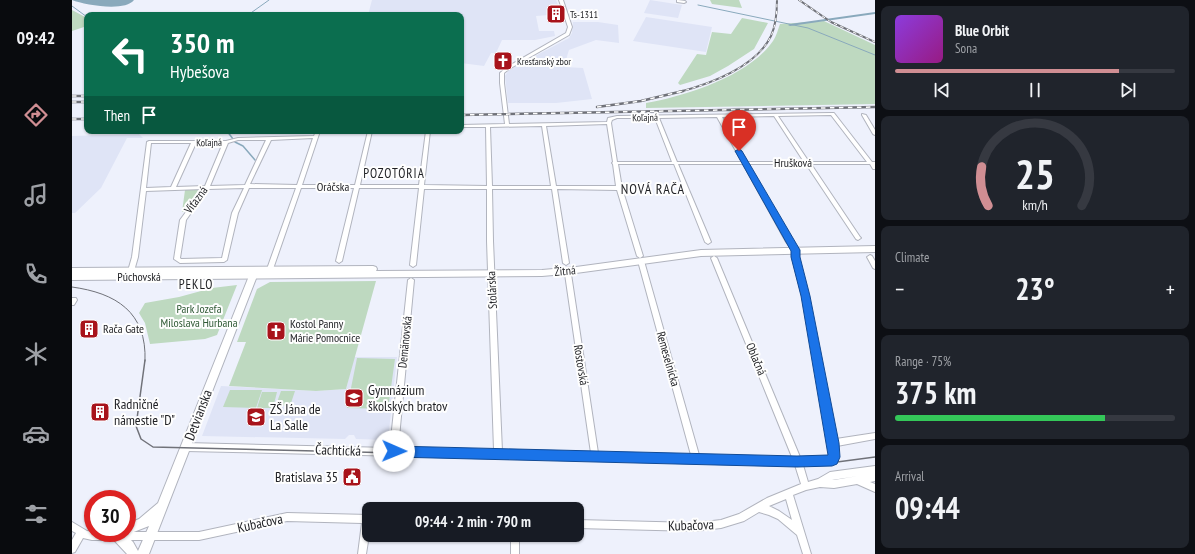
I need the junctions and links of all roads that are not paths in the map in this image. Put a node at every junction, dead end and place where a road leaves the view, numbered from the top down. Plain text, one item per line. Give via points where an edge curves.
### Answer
1 (561, 0) edge
2 (864, 115) dead end
3 (656, 116) junction
4 (719, 116) junction
5 (775, 116) junction
6 (609, 123) junction
7 (507, 124) junction
8 (544, 124) junction
9 (488, 125) junction
10 (464, 126) edge
11 (317, 134) edge
12 (369, 134) edge
13 (428, 134) edge
14 (875, 134) edge
15 (316, 137) junction
16 (269, 138) junction
17 (194, 142) junction
18 (226, 142) junction
19 (614, 163) junction
20 (746, 163) junction
21 (807, 163) junction
22 (675, 164) junction
23 (874, 165) edge
24 (247, 186) junction
25 (207, 187) junction
26 (299, 187) junction
27 (356, 187) junction
28 (422, 187) junction
29 (173, 188) junction
30 (488, 188) junction
31 (554, 188) junction
32 (619, 188) junction
33 (143, 190) junction
34 (858, 238) dead end
35 (708, 242) dead end
36 (875, 245) edge
37 (794, 248) junction
38 (873, 253) edge
39 (640, 258) junction
40 (714, 258) dead end
41 (338, 261) dead end
42 (566, 263) dead end
43 (413, 265) dead end
44 (875, 266) edge
45 (270, 269) junction
46 (244, 270) junction
47 (72, 271) edge
48 (491, 272) junction
49 (132, 274) junction
50 (568, 274) dead end
51 (253, 276) junction
52 (72, 277) edge
53 (411, 280) dead end
54 (875, 436) edge
55 (833, 443) junction
56 (186, 447) junction
57 (394, 451) junction
58 (498, 454) junction
59 (595, 456) junction
60 (696, 458) junction
61 (797, 461) junction
62 (875, 470) edge
63 (875, 477) edge
64 (858, 481) junction
65 (820, 483) junction
66 (806, 486) junction
67 (875, 488) edge
68 (788, 493) junction
69 (163, 505) junction
70 (760, 508) junction
71 (362, 519) edge
72 (584, 524) edge
73 (72, 526) edge
74 (136, 526) edge
75 (81, 532) junction
76 (800, 532) junction
77 (84, 533) edge
78 (136, 534) edge
79 (151, 536) junction
80 (127, 542) edge
81 (364, 542) edge
82 (515, 542) edge
83 (72, 549) edge
84 (134, 554) edge
85 (143, 554) edge
86 (362, 554) edge
87 (515, 554) edge
88 (807, 554) edge

1 - 7 street via 570,27 568,34 504,71 501,76
2 - 14 street
3 - 4 street, Koľajná
3 - 6 street, Koľajná via 615,117 610,119
3 - 22 street
4 - 5 street, Koľajná
4 - 20 street
5 - 21 street
5 - 23 street, Koľajná via 832,114
6 - 8 street, Koľajná
6 - 19 street, Remeselnícka
7 - 8 street, Koľajná
7 - 9 street, Koľajná
8 - 31 street
9 - 10 street, Koľajná
9 - 30 street, Stolárska
11 - 15 street
12 - 27 street
13 - 28 street
15 - 16 street, Koľajná
15 - 26 street
16 - 18 street, Koľajná
16 - 24 street
17 - 18 street, Koľajná
17 - 29 street
17 - 33 street, Koľajná via 149,142
18 - 25 street, Víťazná
19 - 22 street, Hrušková
19 - 32 street, Remeselnícka
20 - 21 street, Hrušková
20 - 22 street, Hrušková
20 - 37 street
21 - 23 street, Hrušková
21 - 34 street
22 - 35 street
24 - 25 street, Oráčska
24 - 25 street, Víťazná via 235,213 224,260 180,261 177,256 183,220
24 - 26 street, Oráčska
25 - 29 street, Oráčska
26 - 27 street, Oráčska
26 - 45 street
27 - 28 street, Oráčska
27 - 41 street
28 - 30 street, Oráčska
28 - 43 street
29 - 33 street, Oráčska
30 - 31 street, Oráčska
30 - 48 street, Stolárska
31 - 32 street, Oráčska
31 - 42 street
32 - 39 street, Remeselnícka
33 - 49 street
36 - 37 main road, Žitná
37 - 38 main road, Žitná
37 - 39 main road, Žitná
37 - 55 street
38 - 44 street
39 - 48 main road, Žitná
39 - 60 street, Remeselnícka
40 - 61 street, Oblačná
45 - 46 main road, Púchovská
45 - 48 main road, Žitná
45 - 51 main road, Púchovská
46 - 49 main road, Púchovská
46 - 51 main road
47 - 49 main road, Púchovská
48 - 51 main road, Žitná
48 - 58 street, Stolárska
49 - 51 main road, Púchovská
49 - 52 main road, Púchovská
50 - 59 street, Rostovská
51 - 56 street, Detvianska
53 - 57 street, Demänovská
54 - 55 street
55 - 61 street, Čachtická via 832,460
56 - 57 street, Čachtická
56 - 69 street, Detvianska
57 - 58 street, Čachtická
58 - 59 street, Čachtická
59 - 60 street, Čachtická
60 - 61 street, Čachtická
61 - 66 street, Oblačná
62 - 65 street, Kubačova via 830,476
63 - 64 street, Kubačova
64 - 65 street, Kubačova
64 - 67 street, Kubačova
65 - 66 street, Kubačova
66 - 68 street, Kubačova
68 - 70 street, Kubačova
68 - 76 street
69 - 74 street
69 - 79 street, Detvianska
70 - 72 street, Kubačova via 741,518 705,527
70 - 76 street via 774,511
71 - 79 street, Kubačova via 287,517 206,535
73 - 75 street
75 - 77 street, Kubačova
75 - 83 street
76 - 88 street
78 - 79 street, Kubačova
79 - 85 street, Detvianska
80 - 84 street
81 - 86 street
82 - 87 street

